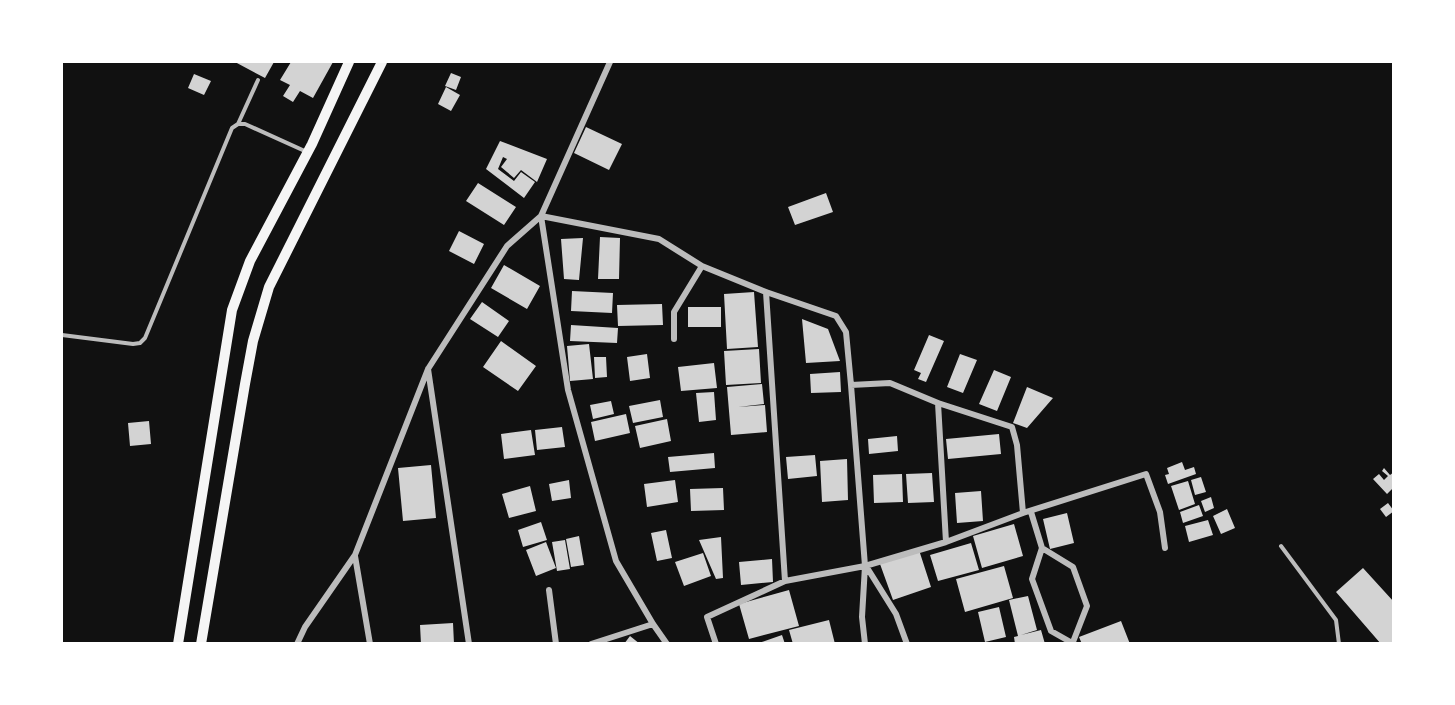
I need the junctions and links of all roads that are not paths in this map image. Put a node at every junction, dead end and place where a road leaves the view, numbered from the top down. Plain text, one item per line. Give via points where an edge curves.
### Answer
1 (349, 62) edge
2 (382, 62) edge
3 (610, 62) edge
4 (258, 80) dead end
5 (238, 124) junction
6 (308, 152) junction
7 (541, 216) junction
8 (702, 267) junction
9 (766, 292) junction
10 (62, 335) edge
11 (674, 339) dead end
12 (428, 369) junction
13 (851, 385) junction
14 (938, 403) junction
15 (1031, 512) junction
16 (1023, 513) junction
17 (946, 542) junction
18 (1281, 546) dead end
19 (1042, 548) junction
20 (1165, 548) dead end
21 (355, 555) junction
22 (865, 566) junction
23 (785, 581) junction
24 (549, 590) dead end
25 (653, 624) junction
26 (1074, 643) edge
27 (178, 644) edge
28 (201, 644) edge
29 (297, 644) edge
30 (370, 644) edge
31 (469, 644) edge
32 (556, 644) edge
33 (591, 644) edge
34 (668, 644) edge
35 (716, 644) edge
36 (865, 644) edge
37 (907, 644) edge
38 (1339, 644) edge

1 - 6 main road
2 - 28 main road via 266,296 253,341
3 - 7 street
4 - 5 lane
5 - 6 lane
5 - 10 lane via 232,128 145,338 133,344
6 - 27 main road via 250,261 232,310
7 - 8 street via 659,239
7 - 12 street via 507,246
7 - 25 street via 568,390 616,561
8 - 9 street
8 - 11 street via 674,312
9 - 13 street via 836,316 846,332
9 - 23 street
12 - 21 street
12 - 31 street
13 - 14 street via 890,383
13 - 22 street
14 - 16 street via 1012,427
14 - 17 street
15 - 16 street
15 - 19 street
15 - 20 street via 1146,474 1160,513
16 - 17 street
17 - 22 street
18 - 38 lane via 1336,620
19 - 26 street via 1032,579 1050,631
19 - 26 street via 1073,567 1087,606
21 - 29 street
21 - 30 street
22 - 23 street
22 - 36 street
22 - 37 street via 897,614
23 - 35 street via 707,617
24 - 32 street
25 - 33 street
25 - 34 street

